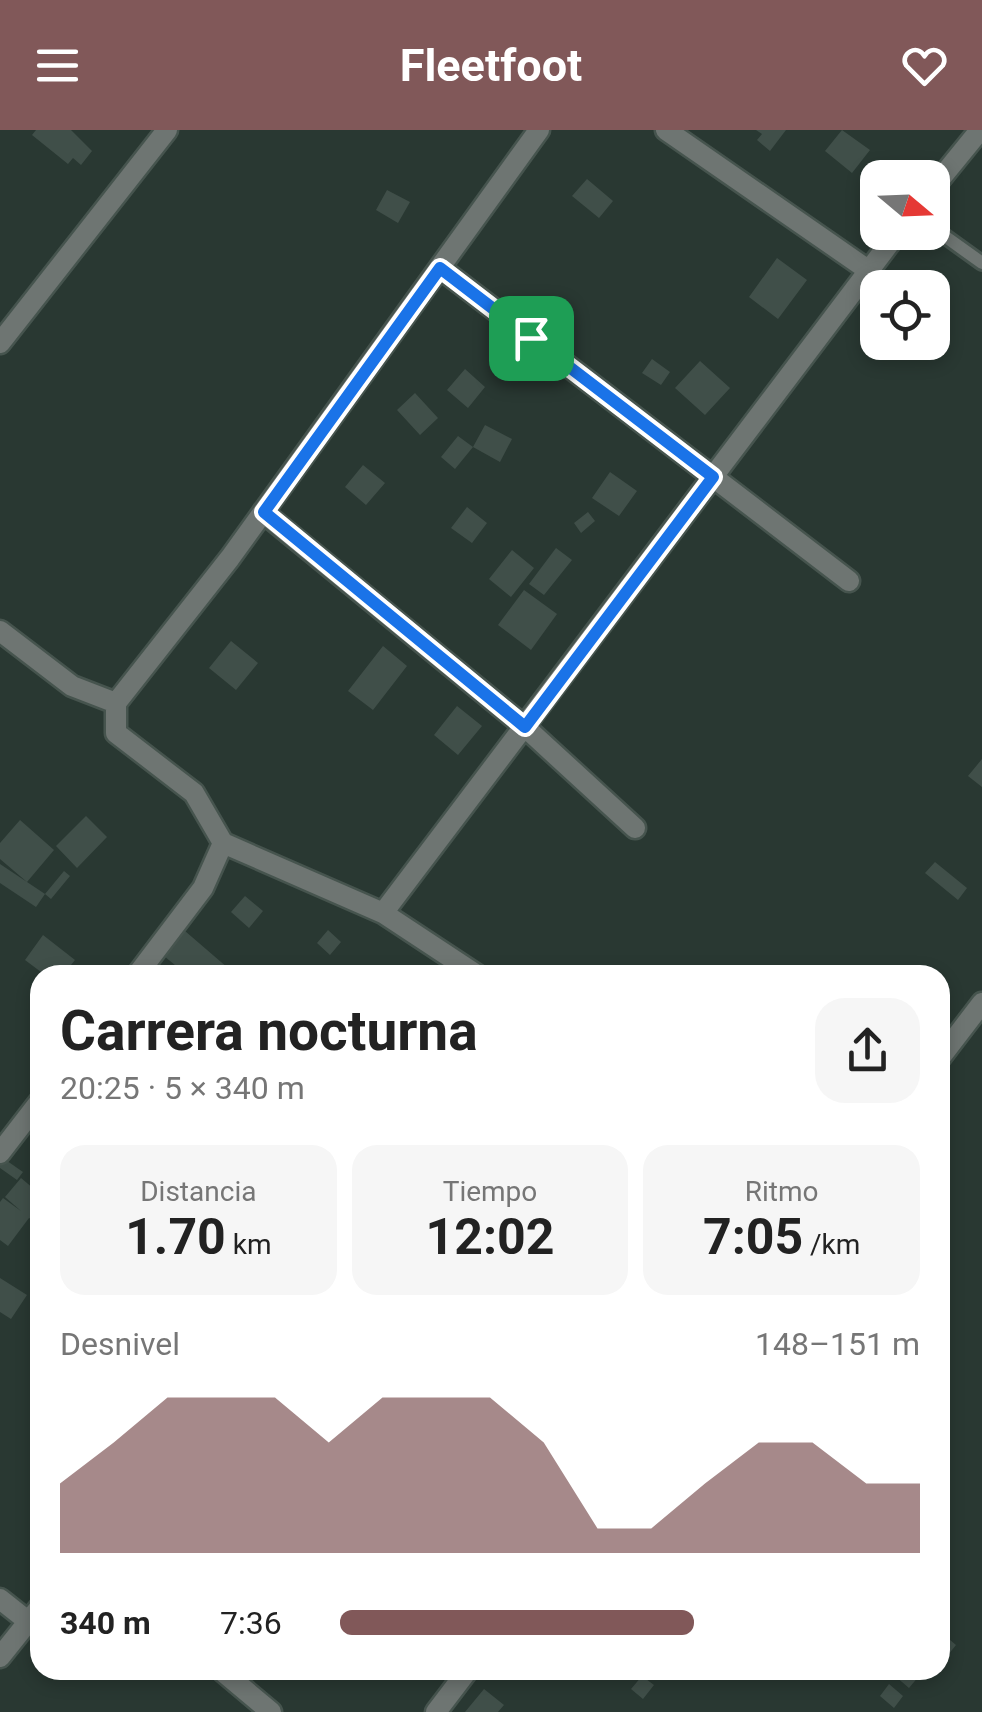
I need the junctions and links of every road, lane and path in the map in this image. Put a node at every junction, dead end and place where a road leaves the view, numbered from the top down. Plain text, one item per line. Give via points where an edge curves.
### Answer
1 (167, 130) edge
2 (539, 130) edge
3 (666, 130) edge
4 (980, 130) edge
5 (950, 167) edge
6 (950, 240) edge
7 (884, 250) edge
8 (982, 263) edge
9 (440, 268) junction
10 (868, 270) joint
11 (860, 281) edge
12 (0, 343) edge
13 (713, 477) junction
14 (264, 512) junction
15 (849, 581) dead end
16 (0, 631) edge
17 (116, 703) junction
18 (525, 727) junction
19 (634, 828) dead end
20 (222, 842) junction
21 (383, 914) junction
22 (145, 965) edge
23 (462, 965) edge
24 (982, 1004) edge
25 (950, 1045) edge
26 (30, 1114) edge
27 (0, 1153) edge
28 (0, 1598) edge
29 (30, 1612) edge
30 (30, 1619) edge
31 (0, 1657) edge
32 (232, 1680) edge
33 (460, 1680) edge
34 (271, 1712) edge
35 (436, 1712) edge

1 - 12 street
2 - 9 street
3 - 10 street
4 - 5 street
6 - 8 lane
7 - 10 street
9 - 13 street
9 - 14 street
11 - 13 street
13 - 15 street
13 - 18 street
14 - 17 street
14 - 18 street
16 - 17 street via 72,686
17 - 20 street via 116,733 194,793
18 - 19 street
18 - 21 street
20 - 21 street
20 - 22 street via 203,888
21 - 23 street
24 - 25 street
26 - 27 street
28 - 29 street
30 - 31 street
32 - 34 street
33 - 35 street

